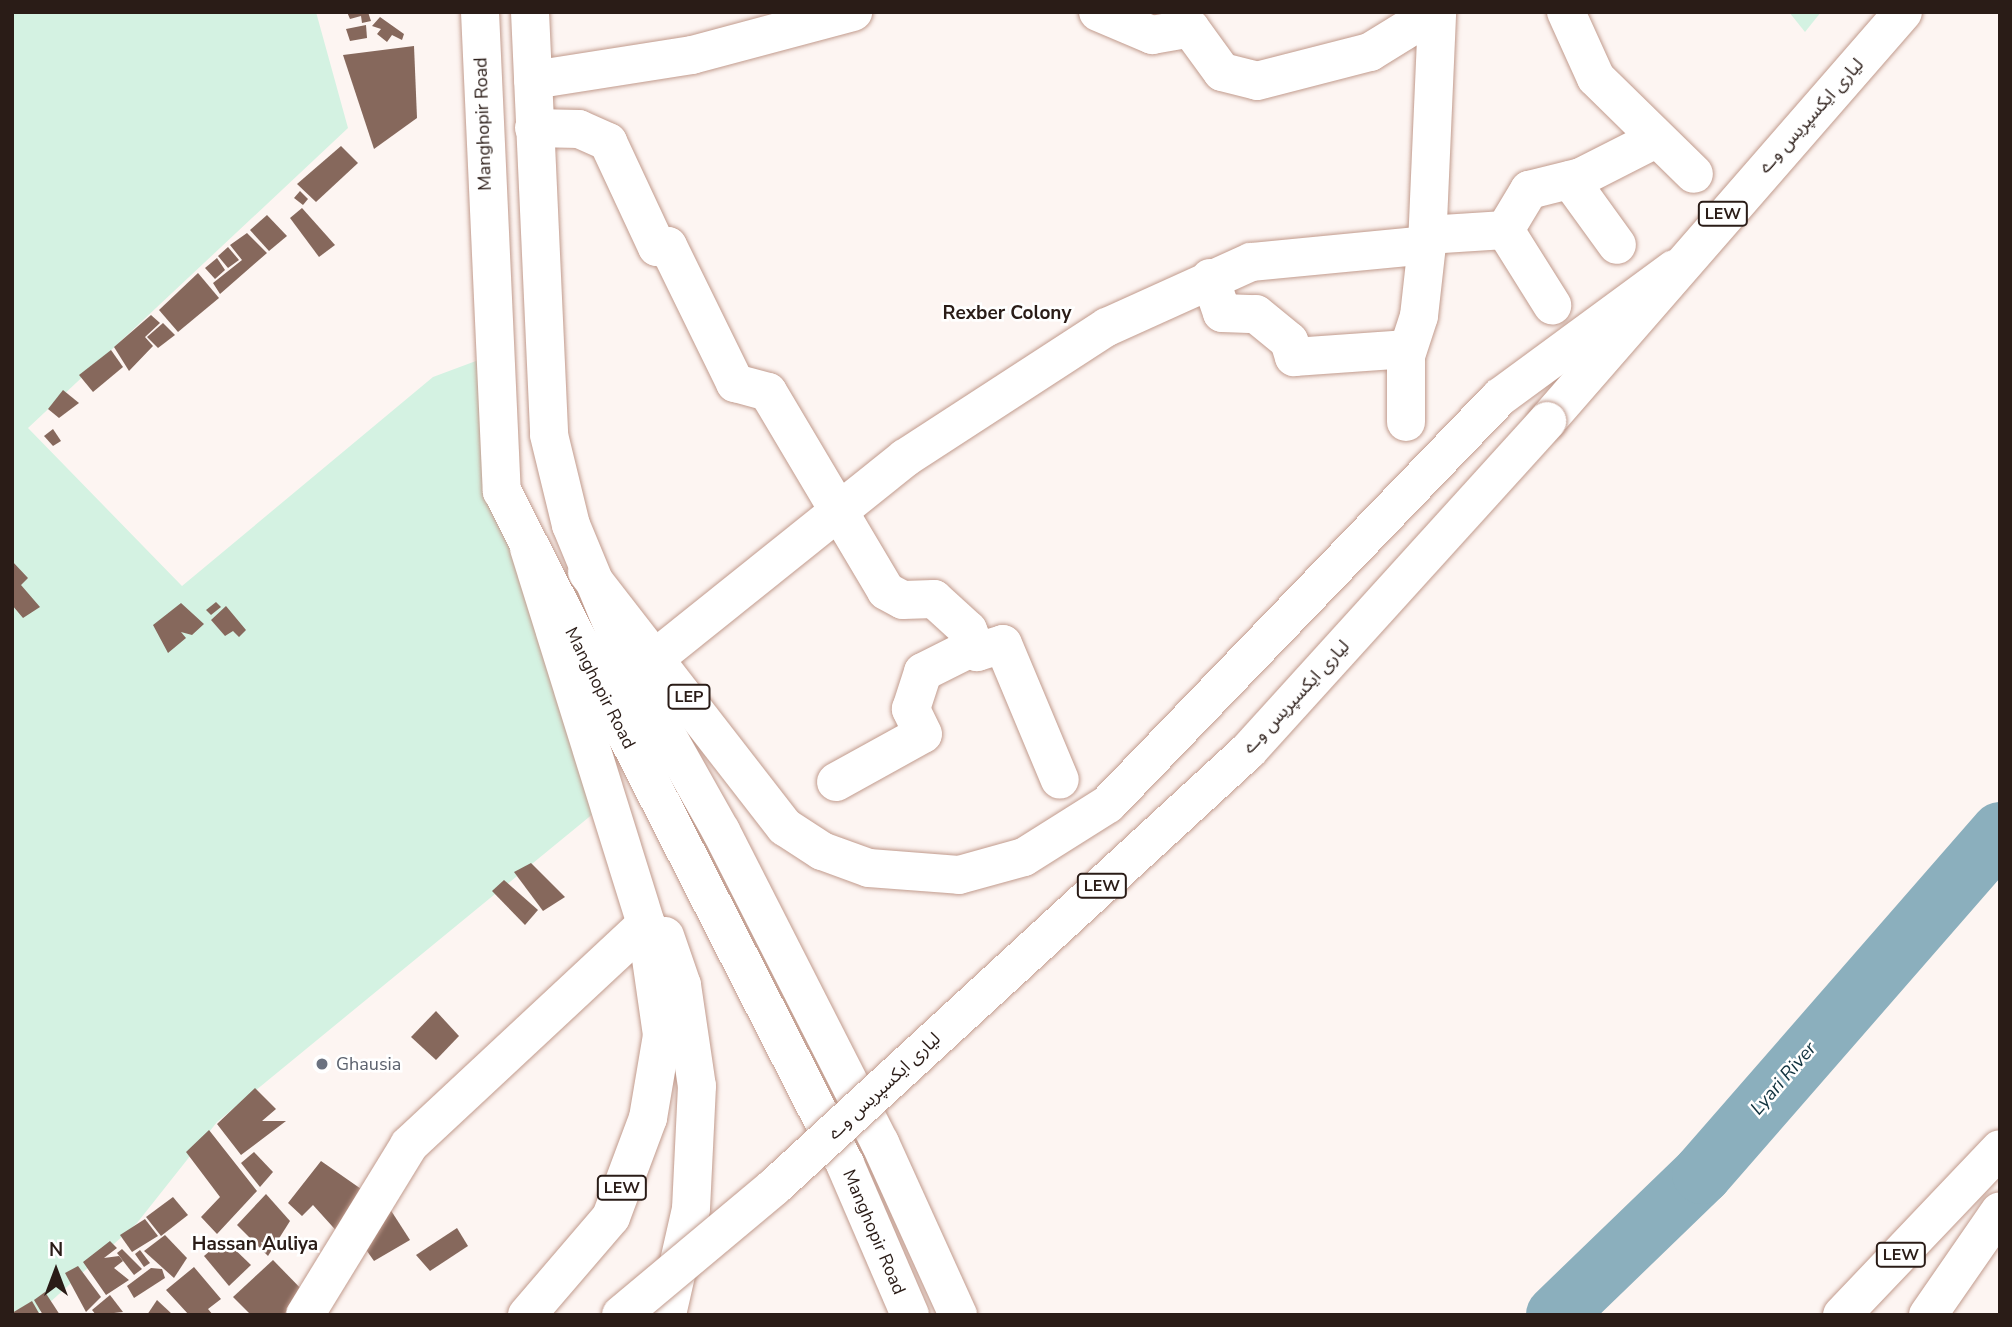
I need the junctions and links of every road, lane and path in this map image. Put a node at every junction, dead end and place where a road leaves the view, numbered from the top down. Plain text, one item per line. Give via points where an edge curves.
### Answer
1 (480, 12) edge
2 (530, 12) edge
3 (853, 12) edge
4 (1098, 12) edge
5 (1436, 12) edge
6 (1566, 12) edge
7 (1903, 12) edge
8 (533, 80) junction
9 (534, 128) junction
10 (1654, 139) junction
11 (1694, 174) dead end
12 (1570, 180) junction
13 (1505, 230) junction
14 (1427, 240) junction
15 (1617, 245) dead end
16 (1674, 269) junction
17 (1210, 278) junction
18 (1552, 305) dead end
19 (1408, 349) junction
20 (1406, 422) dead end
21 (835, 513) junction
22 (529, 549) junction
23 (587, 572) junction
24 (975, 646) junction
25 (658, 656) junction
26 (592, 745) junction
27 (1060, 780) dead end
28 (836, 782) dead end
29 (785, 827) joint
30 (646, 924) junction
31 (2000, 1149) edge
32 (2000, 1211) edge
33 (305, 1315) edge
34 (527, 1315) edge
35 (621, 1315) edge
36 (667, 1315) edge
37 (910, 1315) edge
38 (958, 1315) edge
39 (1842, 1315) edge
40 (1928, 1315) edge

1 - 22 main road, Manghopir Road via 497,441 502,491
2 - 8 main road, Manghopir Road
3 - 8 main road via 692,55
4 - 5 main road via 1152,36 1190,28 1222,72 1257,81 1370,52
5 - 14 main road
6 - 10 main road via 1596,78
7 - 16 main road, لیاری ایکسپریس وے / LEW
8 - 9 main road, Manghopir Road
9 - 21 main road via 579,129 608,142 657,247 668,246 735,383 768,392
9 - 23 main road, Manghopir Road via 549,435
10 - 11 main road
10 - 12 main road
12 - 13 main road via 1529,190
12 - 15 main road
13 - 14 main road
13 - 18 main road
14 - 17 main road via 1251,262
14 - 19 main road via 1419,316
16 - 29 main road, LEW via 1500,397 1108,804 1024,857 959,875 869,868 822,851
16 - 35 main road, لیاری ایکسپریس وے / LEW, bridge via 1548,421 1249,750 774,1187
17 - 19 main road via 1222,313 1256,314 1289,341 1294,358
17 - 21 main road via 1107,327 905,458
19 - 20 main road
21 - 24 main road via 887,591 903,600 934,599 968,630
21 - 25 main road
22 - 26 main road, LEW
22 - 37 main road, Manghopir Road via 845,1164
23 - 25 main road, LEP
23 - 38 main road, Manghopir Road via 634,675 722,831 880,1143
24 - 27 main road via 977,652 1003,644
24 - 28 main road via 923,672 911,709 923,734
25 - 29 main road, LEP
26 - 30 main road, LEW
26 - 36 main road, LEW via 682,985 692,1045 697,1151 679,1280
30 - 33 main road via 409,1145
30 - 34 main road, LEW via 662,1035 648,1118 611,1217
31 - 39 main road, LEW
32 - 40 main road

